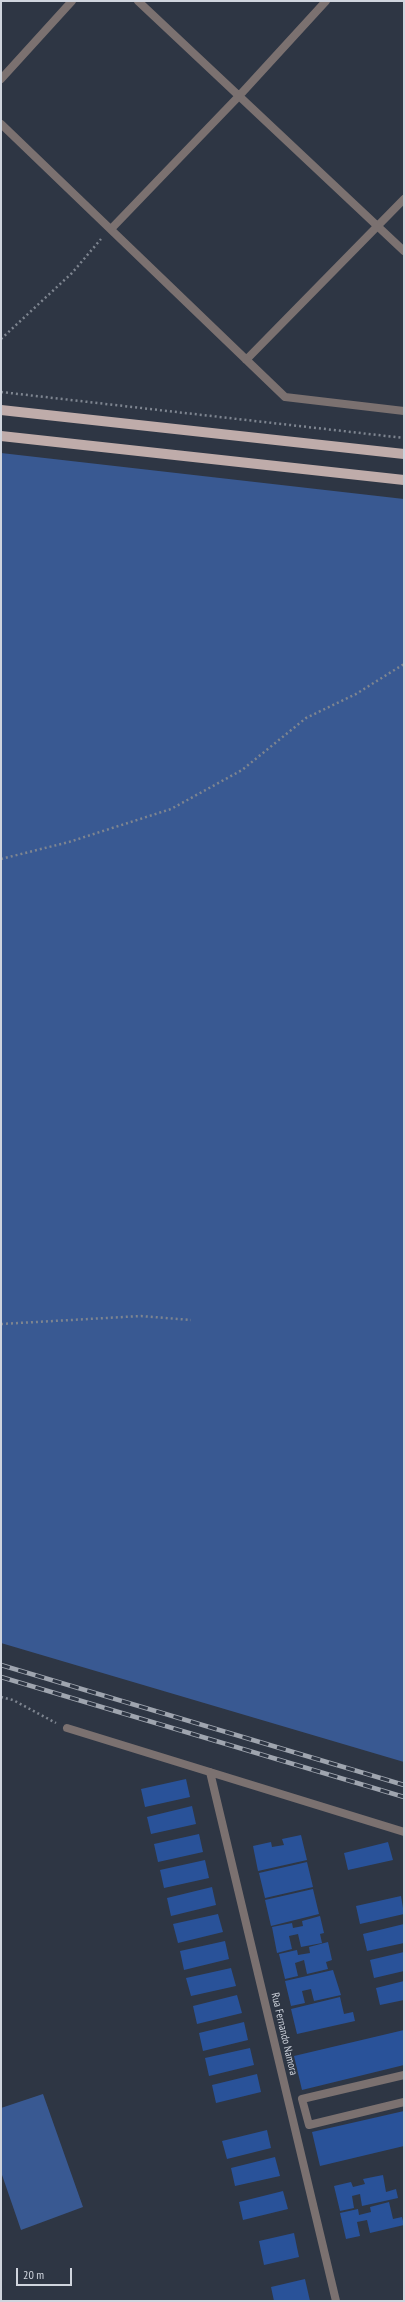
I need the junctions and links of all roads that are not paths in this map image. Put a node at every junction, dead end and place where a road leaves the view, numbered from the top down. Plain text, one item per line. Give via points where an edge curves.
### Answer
1 (72, 1) edge
2 (138, 1) edge
3 (326, 1) edge
4 (1, 79) edge
5 (239, 96) junction
6 (1, 124) edge
7 (404, 199) edge
8 (378, 227) junction
9 (111, 229) junction
10 (404, 251) edge
11 (246, 360) junction
12 (1, 410) edge
13 (404, 411) edge
14 (1, 436) edge
15 (404, 454) edge
16 (404, 480) edge
17 (67, 1728) road end
18 (210, 1772) junction
19 (404, 1832) edge
20 (404, 2075) edge
21 (404, 2102) edge
22 (336, 2301) edge

1 - 4 street
2 - 5 street
3 - 5 street
5 - 8 street
5 - 9 street
6 - 9 street
7 - 8 street
8 - 10 street
8 - 11 street
9 - 11 street
11 - 13 street via 285,397
12 - 15 main road
14 - 16 main road
17 - 18 street
18 - 19 street
18 - 22 street, Rua Fernando Namora
20 - 21 street via 302,2099 309,2125

